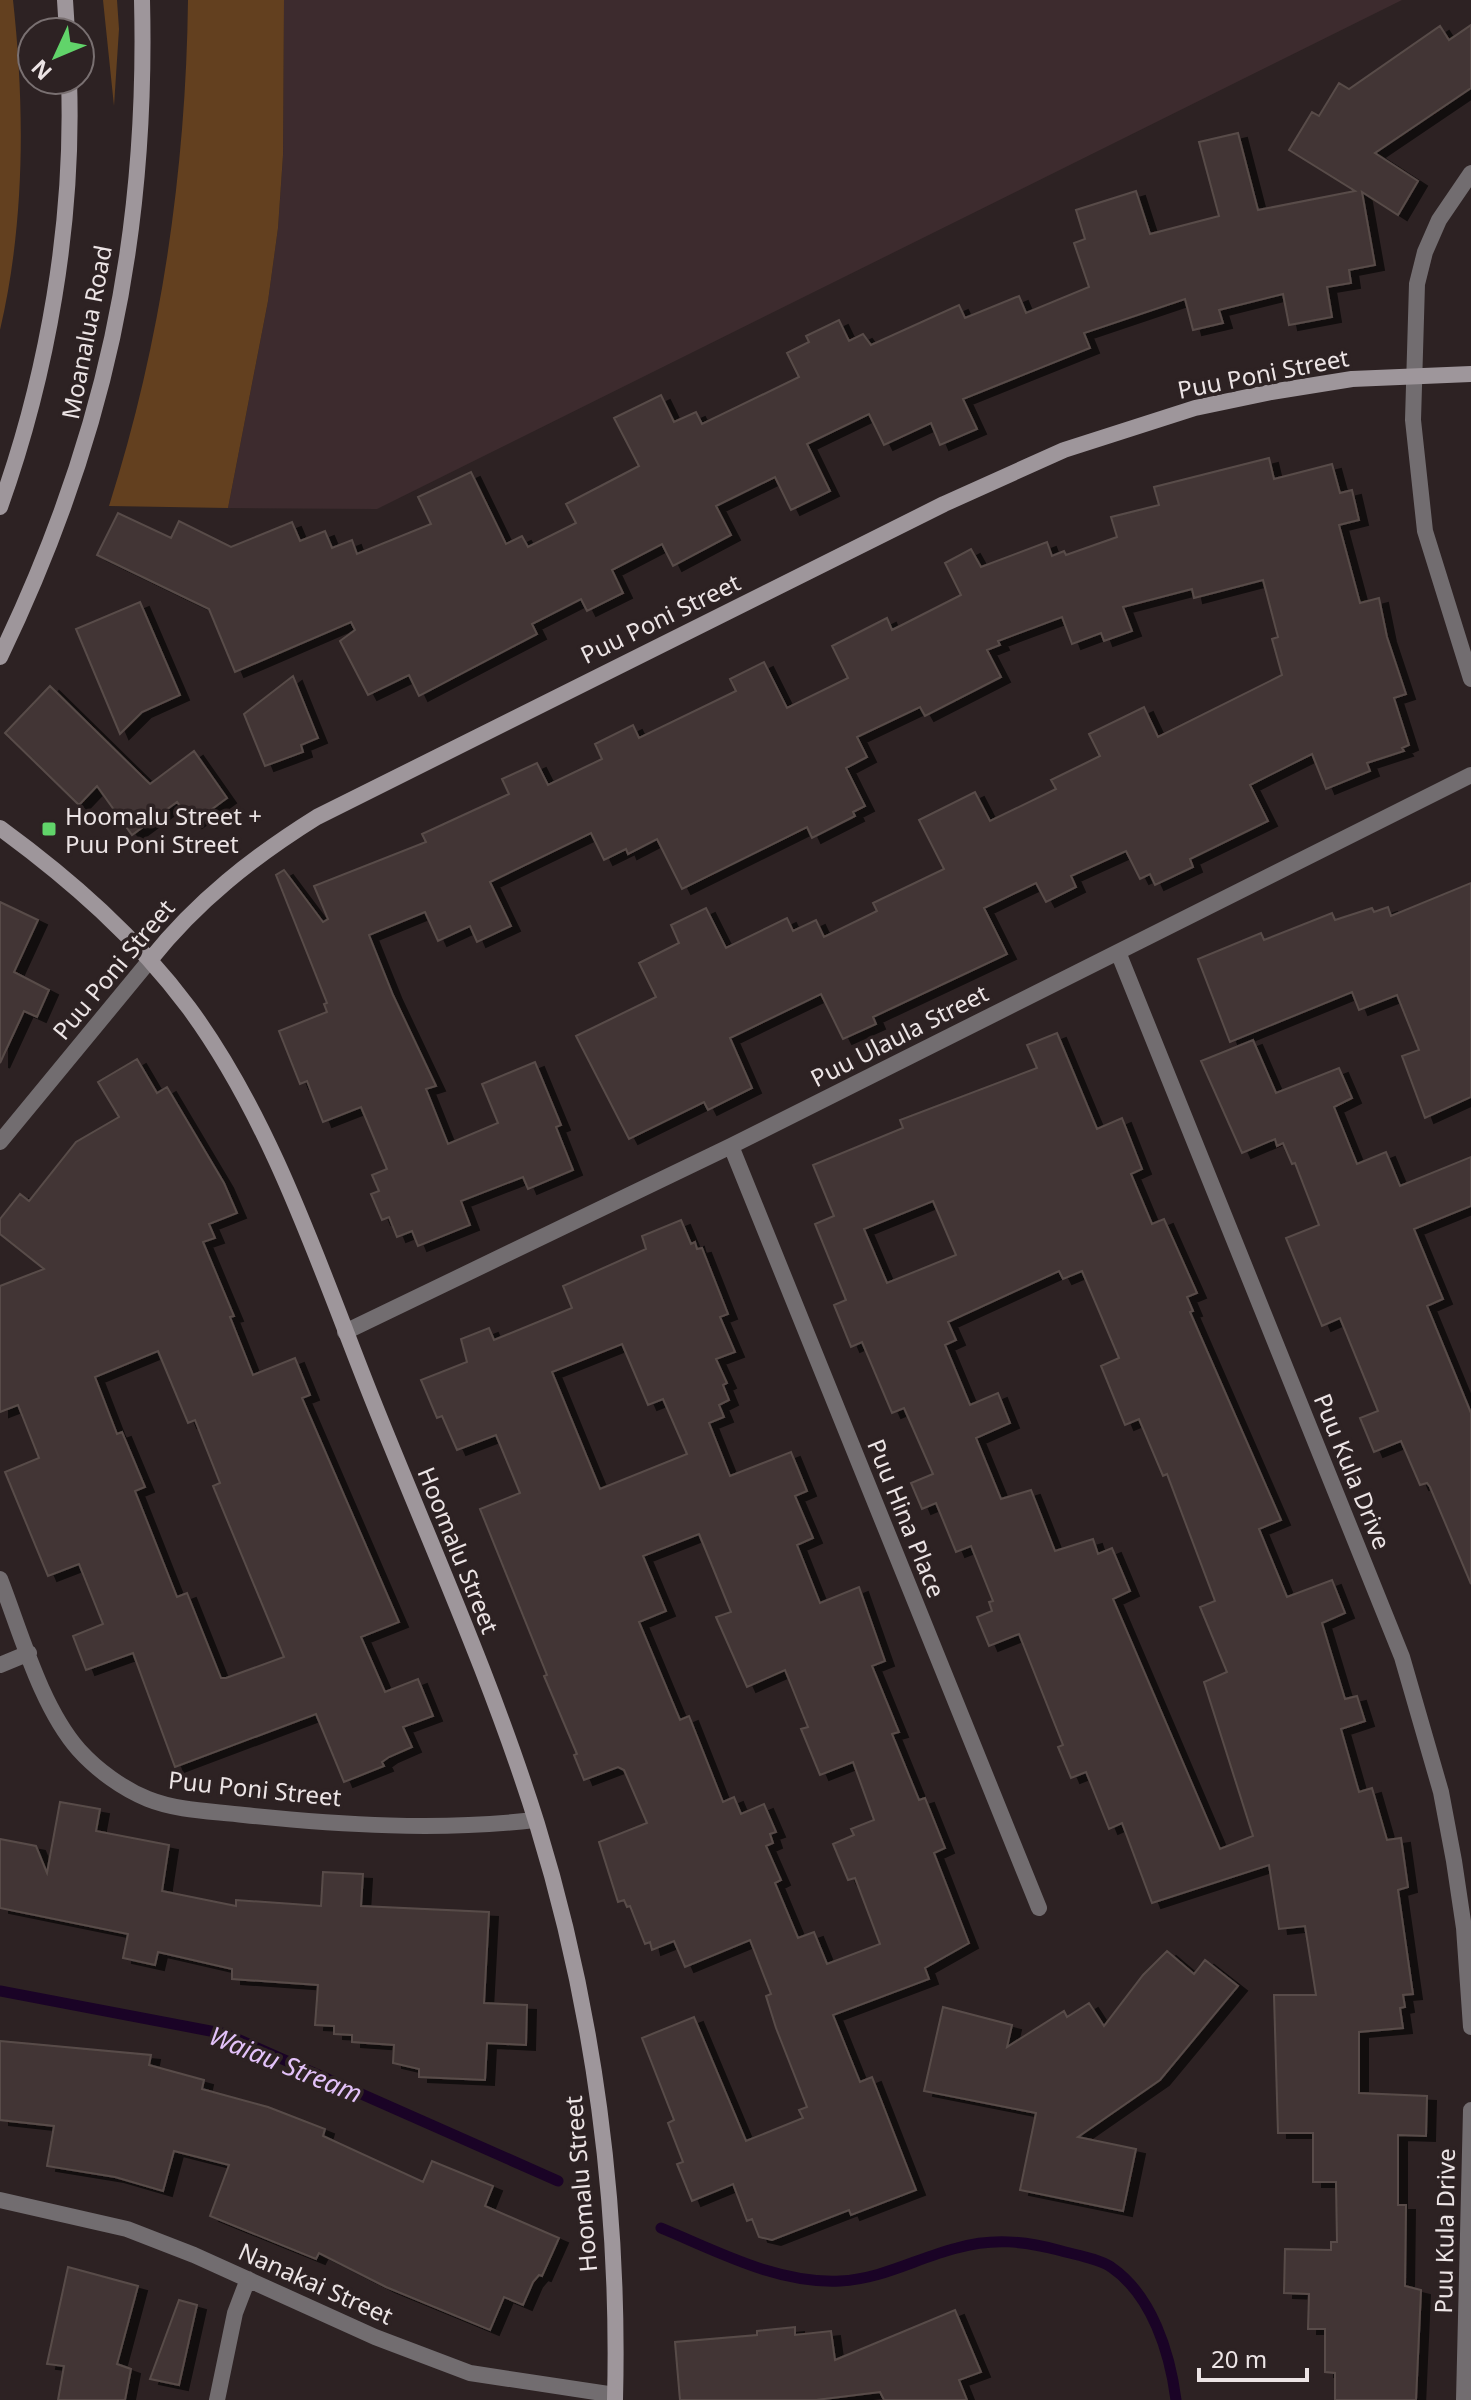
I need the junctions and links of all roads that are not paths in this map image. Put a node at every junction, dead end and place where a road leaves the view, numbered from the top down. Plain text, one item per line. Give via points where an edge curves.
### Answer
1 (142, 0) edge
2 (69, 96) edge
3 (1471, 173) edge
4 (1415, 374) junction
5 (1471, 374) edge
6 (0, 507) edge
7 (0, 657) edge
8 (1471, 679) edge
9 (1471, 775) edge
10 (0, 828) edge
11 (1118, 952) junction
12 (150, 960) junction
13 (0, 1142) edge
14 (731, 1146) junction
15 (345, 1332) junction
16 (0, 1579) edge
17 (29, 1653) junction
18 (0, 1665) edge
19 (535, 1820) junction
20 (1039, 1908) dead end
21 (1471, 2027) edge
22 (1471, 2110) edge
23 (0, 2200) edge
24 (248, 2279) junction
25 (615, 2398) edge
26 (217, 2400) edge
27 (1464, 2400) edge

1 - 7 street, Moanalua Road via 136,166 109,361 57,530
2 - 6 street, Moanalua Road via 68,181 53,299 30,409
3 - 4 street via 1439,220 1425,252 1417,284
4 - 5 street, Puu Poni Street
4 - 8 street via 1413,420 1425,531
4 - 12 street, Puu Poni Street via 1352,379 1195,408 1009,473 317,817 242,868 182,920
9 - 11 street, Puu Ulaula Street
10 - 12 street, Hoomalu Street via 101,910
11 - 14 street, Puu Ulaula Street
11 - 21 street, Puu Kula Drive via 1402,1657 1438,1779 1451,1847
12 - 13 street, Puu Poni Street
12 - 15 street, Hoomalu Street via 205,1031 249,1105
14 - 15 street, Puu Ulaula Street
14 - 20 street, Puu Hina Place
15 - 19 street, Hoomalu Street via 478,1660
16 - 17 street, Puu Poni Street
17 - 18 street
17 - 19 street, Puu Poni Street via 55,1716 80,1750 147,1799 179,1808 416,1826
19 - 25 street, Hoomalu Street via 574,1964 597,2095 612,2252
22 - 27 street, Puu Kula Drive
23 - 24 street, Nanakai Street via 127,2229
24 - 25 street, Nanakai Street via 470,2373
24 - 26 street via 235,2313

